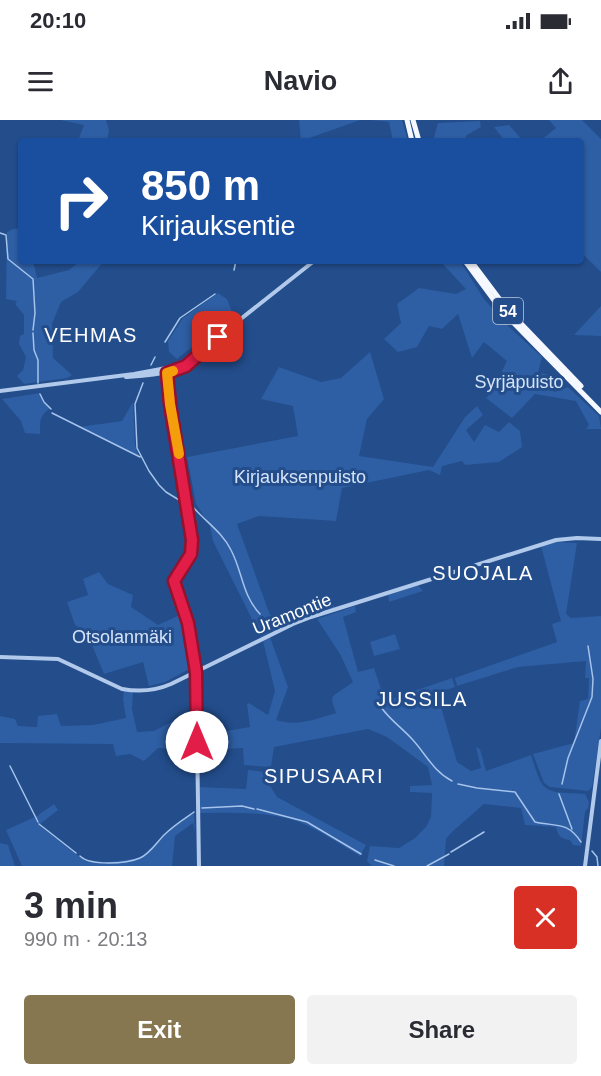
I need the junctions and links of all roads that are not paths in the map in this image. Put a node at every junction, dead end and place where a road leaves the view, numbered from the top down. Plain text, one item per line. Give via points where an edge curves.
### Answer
1 (407, 120) edge
2 (414, 120) edge
3 (411, 138) edge
4 (418, 138) edge
5 (310, 264) edge
6 (467, 264) edge
7 (473, 264) edge
8 (204, 348) junction
9 (165, 373) junction
10 (110, 377) junction
11 (0, 391) edge
12 (601, 410) edge
13 (601, 539) edge
14 (0, 657) edge
15 (196, 672) junction
16 (601, 741) edge
17 (199, 866) edge
18 (585, 866) edge

1 - 3 main road
2 - 4 main road
5 - 8 street
6 - 12 main road, 54 via 502,311
7 - 12 main road, 54 via 507,309
8 - 9 street via 186,366
8 - 10 street via 177,366
9 - 10 street
9 - 15 street via 192,540 191,554 174,581 188,623
10 - 11 street
13 - 15 street, Uramontie via 556,540 311,617
14 - 15 street, Uramontie via 58,659 113,686 133,691 160,689
15 - 17 street
16 - 18 street

